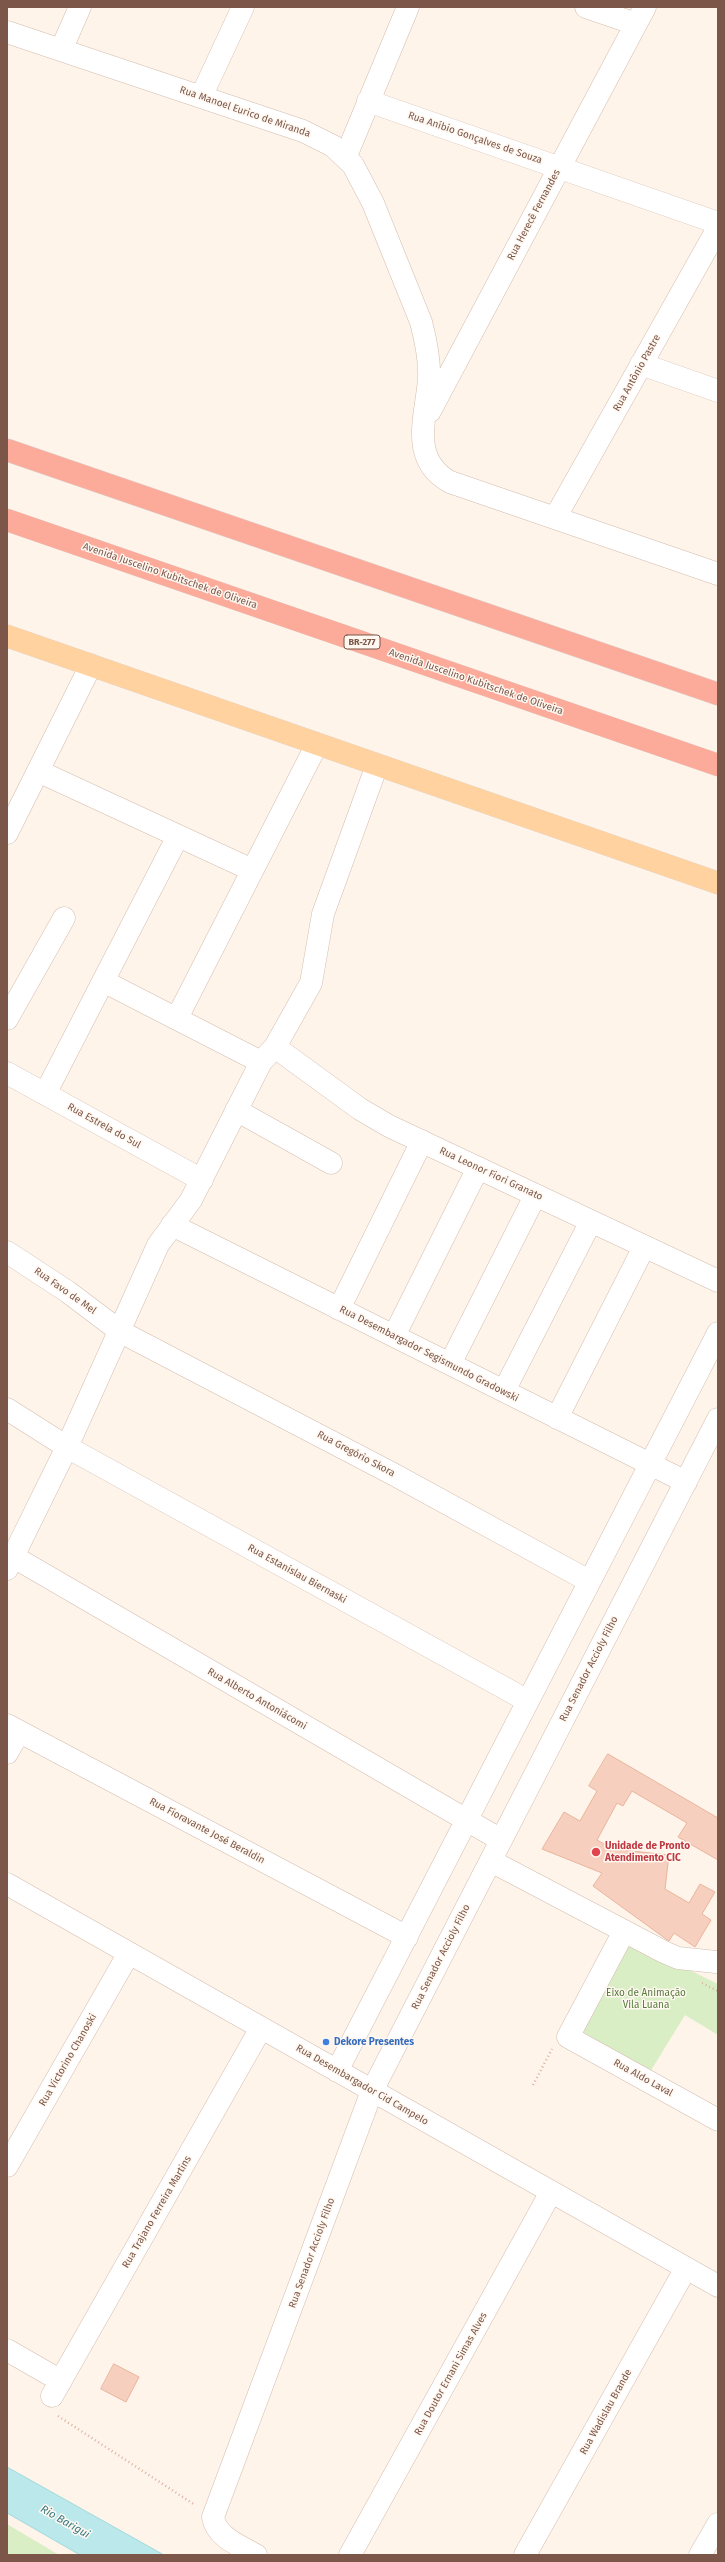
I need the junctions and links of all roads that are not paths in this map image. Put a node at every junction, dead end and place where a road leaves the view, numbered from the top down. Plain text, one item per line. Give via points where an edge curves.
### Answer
1 (80, 7) edge
2 (243, 7) edge
3 (408, 7) edge
4 (586, 7) edge
5 (641, 16) edge
6 (7, 32) edge
7 (61, 50) junction
8 (201, 97) junction
9 (368, 101) junction
10 (346, 156) junction
11 (560, 168) junction
12 (718, 223) edge
13 (718, 228) edge
14 (641, 364) junction
15 (718, 390) edge
16 (424, 423) junction
17 (7, 450) edge
18 (555, 518) junction
19 (7, 520) edge
20 (718, 574) edge
21 (7, 636) edge
22 (91, 665) junction
23 (718, 694) edge
24 (317, 744) junction
25 (377, 765) junction
26 (718, 765) edge
27 (38, 771) junction
28 (7, 833) edge
29 (178, 836) junction
30 (252, 870) junction
31 (718, 883) edge
32 (64, 918) dead end
33 (103, 981) junction
34 (176, 1018) junction
35 (7, 1019) edge
36 (268, 1055) junction
37 (7, 1073) edge
38 (45, 1094) junction
39 (236, 1110) junction
40 (422, 1141) junction
41 (331, 1163) dead end
42 (478, 1168) junction
43 (202, 1180) junction
44 (536, 1196) junction
45 (590, 1221) junction
46 (172, 1225) junction
47 (644, 1247) junction
48 (7, 1252) edge
49 (718, 1281) edge
50 (339, 1309) junction
51 (121, 1332) junction
52 (718, 1333) edge
53 (394, 1336) junction
54 (450, 1364) junction
55 (504, 1391) junction
56 (7, 1409) edge
57 (557, 1418) junction
58 (718, 1419) edge
59 (67, 1447) junction
60 (650, 1464) junction
61 (686, 1482) junction
62 (9, 1560) edge
63 (589, 1581) junction
64 (528, 1702) junction
65 (13, 1729) edge
66 (7, 1753) edge
67 (467, 1820) junction
68 (501, 1840) junction
69 (491, 1861) junction
70 (7, 1884) edge
71 (407, 1937) junction
72 (620, 1939) dead end
73 (129, 1953) junction
74 (716, 1962) dead end
75 (262, 2028) junction
76 (337, 2071) junction
77 (372, 2091) junction
78 (718, 2120) edge
79 (7, 2166) edge
80 (551, 2192) junction
81 (686, 2268) junction
82 (718, 2286) edge
83 (7, 2350) edge
84 (718, 2524) edge
85 (256, 2555) edge
86 (350, 2555) edge
87 (525, 2555) edge
88 (700, 2555) edge

1 - 7 street
2 - 8 street
3 - 9 street
4 - 5 street
5 - 11 street, Rua Herecê Fernandes
6 - 7 street, Rua Manoel Eurico de Miranda
7 - 8 street, Rua Manoel Eurico de Miranda
8 - 10 street, Rua Manoel Eurico de Miranda via 303,131 327,142
9 - 10 street
9 - 11 street, Rua Aníbio Gonçalves de Souza
10 - 16 street, Rua Manoel Eurico de Miranda via 374,203 421,322 429,362
11 - 12 street, Rua Aníbio Gonçalves de Souza
11 - 16 street, Rua Herecê Fernandes
13 - 14 street, Rua Antônio Pastre
14 - 15 street
14 - 18 street, Rua Antônio Pastre
16 - 18 street, Rua Manoel Eurico de Miranda via 422,439 426,454 430,467 438,475 450,482
17 - 23 highway
18 - 20 street, Rua Manoel Eurico de Miranda
19 - 26 highway, Avenida Juscelino Kubitschek de Oliveira / BR-277
21 - 22 main road
22 - 24 main road
22 - 27 street
24 - 25 main road
24 - 30 street
25 - 31 main road
25 - 36 street via 325,906 312,983
27 - 28 street
27 - 29 street
29 - 30 street
29 - 33 street
30 - 34 street
32 - 35 street
33 - 34 street, Rua Leonor Fiori Granato
33 - 38 street
34 - 36 street, Rua Leonor Fiori Granato
36 - 39 street
36 - 40 street, Rua Leonor Fiori Granato via 360,1109
37 - 38 street, Rua Estrela do Sul
38 - 43 street, Rua Estrela do Sul
39 - 41 street
39 - 43 street
40 - 42 street, Rua Leonor Fiori Granato
40 - 50 street
42 - 44 street, Rua Leonor Fiori Granato
42 - 53 street
43 - 46 street
44 - 45 street, Rua Leonor Fiori Granato
44 - 54 street
45 - 47 street, Rua Leonor Fiori Granato
45 - 55 street
46 - 50 street, Rua Desembargador Segismundo Gradowski
46 - 51 street via 158,1245
47 - 49 street, Rua Leonor Fiori Granato
47 - 57 street
48 - 51 street, Rua Favo de Mel via 68,1292
50 - 53 street, Rua Desembargador Segismundo Gradowski
51 - 59 street
51 - 63 street, Rua Gregório Skora via 393,1474
52 - 60 street
53 - 54 street, Rua Desembargador Segismundo Gradowski
54 - 55 street, Rua Desembargador Segismundo Gradowski
55 - 57 street, Rua Desembargador Segismundo Gradowski
56 - 59 street, Rua Estanislau Biernaski
57 - 60 street, Rua Desembargador Segismundo Gradowski
58 - 61 street, Rua Senador Accioly Filho
59 - 62 street
59 - 64 street, Rua Estanislau Biernaski
60 - 61 street, Rua Desembargador Segismundo Gradowski
60 - 63 street
61 - 68 street, Rua Senador Accioly Filho
62 - 67 street, Rua Alberto Antoniácomi
63 - 64 street
64 - 67 street
65 - 66 street
65 - 71 street, Rua Fioravante José Beraldin
67 - 68 street, Rua Alberto Antoniácomi
67 - 71 street
68 - 69 street, Rua Senador Accioly Filho
69 - 74 street via 664,1952 678,1958
69 - 77 street, Rua Senador Accioly Filho
70 - 73 street, Rua Desembargador Cid Campelo
71 - 76 street
72 - 78 street, Rua Aldo Laval via 568,2036
73 - 75 street, Rua Desembargador Cid Campelo
73 - 79 street, Rua Victorino Chanoski
75 - 76 street, Rua Desembargador Cid Campelo
75 - 83 street, Rua Trajano Ferreira Martins via 56,2397
76 - 77 street, Rua Desembargador Cid Campelo
77 - 80 street, Rua Desembargador Cid Campelo
77 - 85 street, Rua Senador Accioly Filho via 213,2517 214,2525 220,2532
80 - 81 street, Rua Desembargador Cid Campelo
80 - 86 street, Rua Doutor Ernani Simas Alves
81 - 82 street, Rua Desembargador Cid Campelo
81 - 87 street, Rua Wadislau Brande
84 - 88 street

